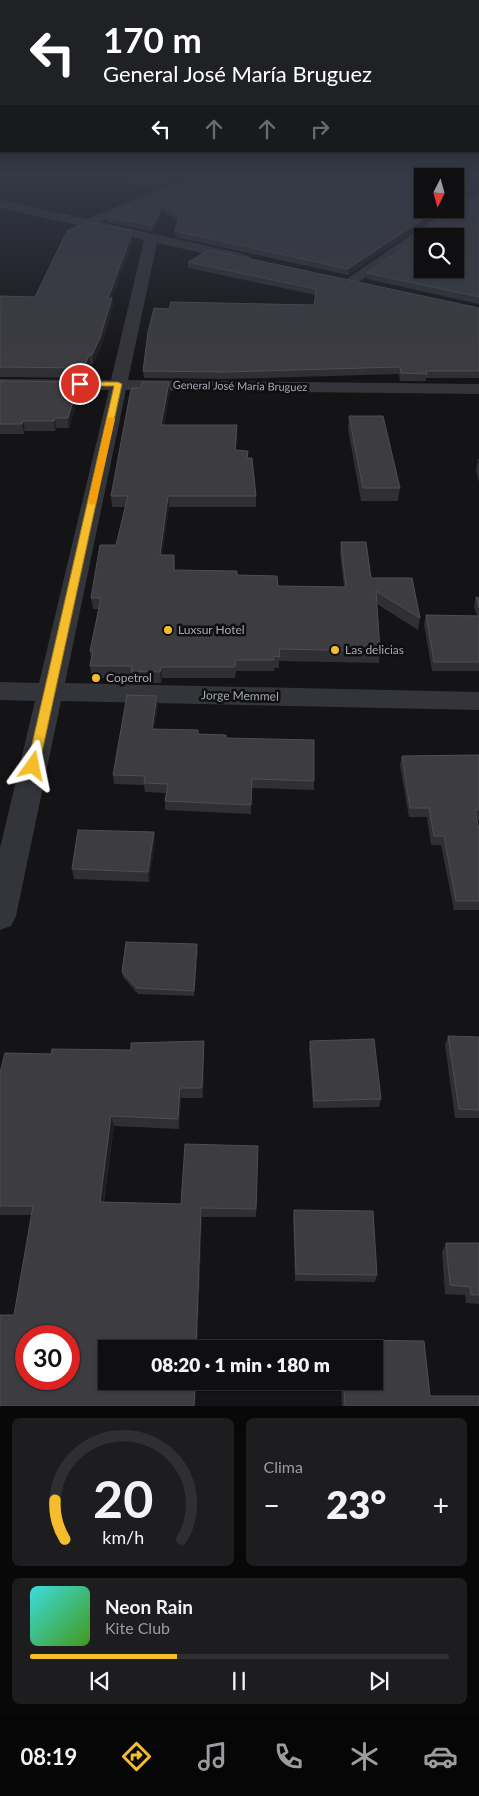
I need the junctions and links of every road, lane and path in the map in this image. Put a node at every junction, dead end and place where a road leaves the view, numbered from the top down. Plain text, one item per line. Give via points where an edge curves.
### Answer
1 (150, 242) edge
2 (163, 242) edge
3 (401, 242) edge
4 (256, 261) edge
5 (370, 285) edge
6 (0, 384) edge
7 (118, 384) junction
8 (479, 388) edge
9 (0, 691) edge
10 (50, 692) junction
11 (479, 701) edge
12 (0, 916) edge

1 - 7 street
2 - 4 street
3 - 5 street via 346,280
6 - 7 street, General José María Bruguez
7 - 8 street, General José María Bruguez
7 - 10 street
9 - 10 street, Jorge Memmel
10 - 11 street, Jorge Memmel
10 - 12 street

